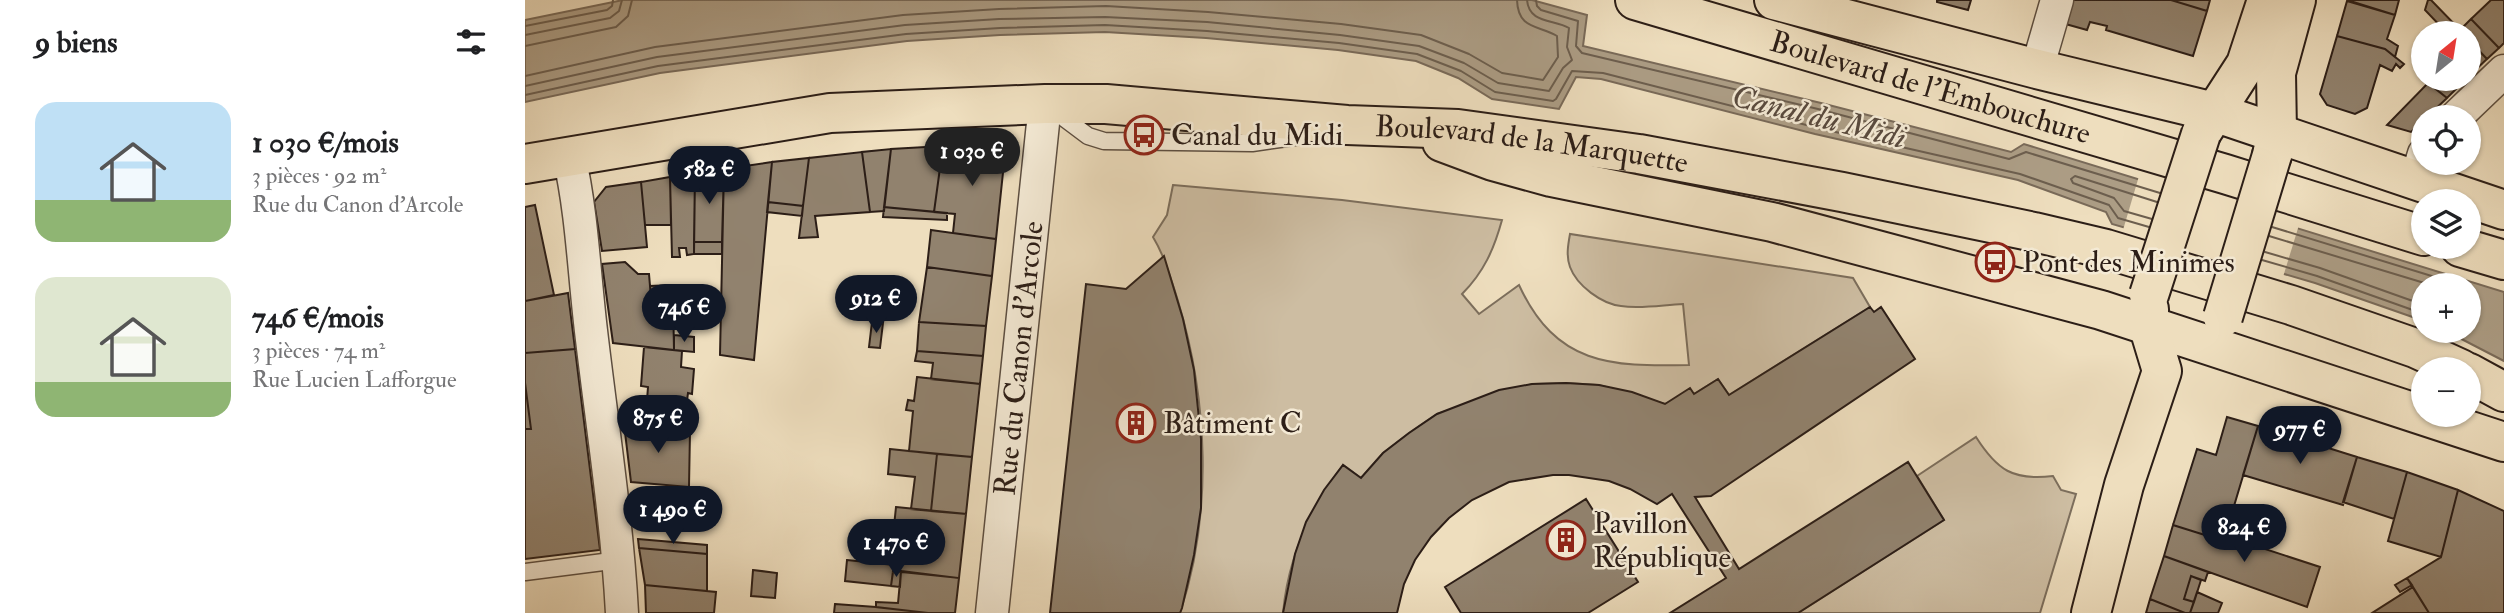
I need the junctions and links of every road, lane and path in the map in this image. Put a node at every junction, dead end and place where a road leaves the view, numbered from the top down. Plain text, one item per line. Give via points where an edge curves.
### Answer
1 (1635, 0) edge
2 (1774, 0) edge
3 (2057, 0) edge
4 (2267, 0) edge
5 (2296, 0) edge
6 (2037, 69) junction
7 (2504, 71) edge
8 (1045, 104) junction
9 (2468, 105) edge
10 (2207, 123) junction
11 (1347, 125) junction
12 (2275, 144) junction
13 (569, 156) junction
14 (525, 164) edge
15 (2411, 166) edge
16 (2436, 175) edge
17 (2504, 210) edge
18 (2411, 232) edge
19 (2481, 253) edge
20 (2504, 260) edge
21 (2149, 312) junction
22 (2214, 331) junction
23 (2435, 357) edge
24 (2162, 371) junction
25 (2481, 380) edge
26 (2504, 392) edge
27 (2504, 442) edge
28 (619, 560) junction
29 (525, 572) edge
30 (622, 613) edge
31 (992, 613) edge
32 (2091, 613) edge

1 - 18 main road, Boulevard de l'Embouchure
2 - 6 main road
3 - 6 street
4 - 10 main road via 2246,64
5 - 12 main road via 2276,73
6 - 10 main road
7 - 9 street
8 - 11 main road, Boulevard de la Marquette via 1106,104
8 - 13 main road, Boulevard de la Marquette via 830,113
8 - 31 street, Rue du Canon d'Arcole
10 - 12 main road
10 - 21 main road, bridge
11 - 21 main road via 1449,144 1551,177 1772,222 2101,310
11 - 23 main road, Boulevard de la Marquette via 1458,129 1639,155 2034,232 2194,274 2373,332
12 - 15 main road
12 - 22 main road, bridge
13 - 14 main road, Boulevard de la Marquette
13 - 28 street via 577,192
16 - 17 main road
19 - 20 main road
21 - 22 main road
21 - 24 main road
22 - 24 main road
22 - 27 main road
24 - 32 main road
25 - 26 main road
28 - 29 lane
28 - 30 street

